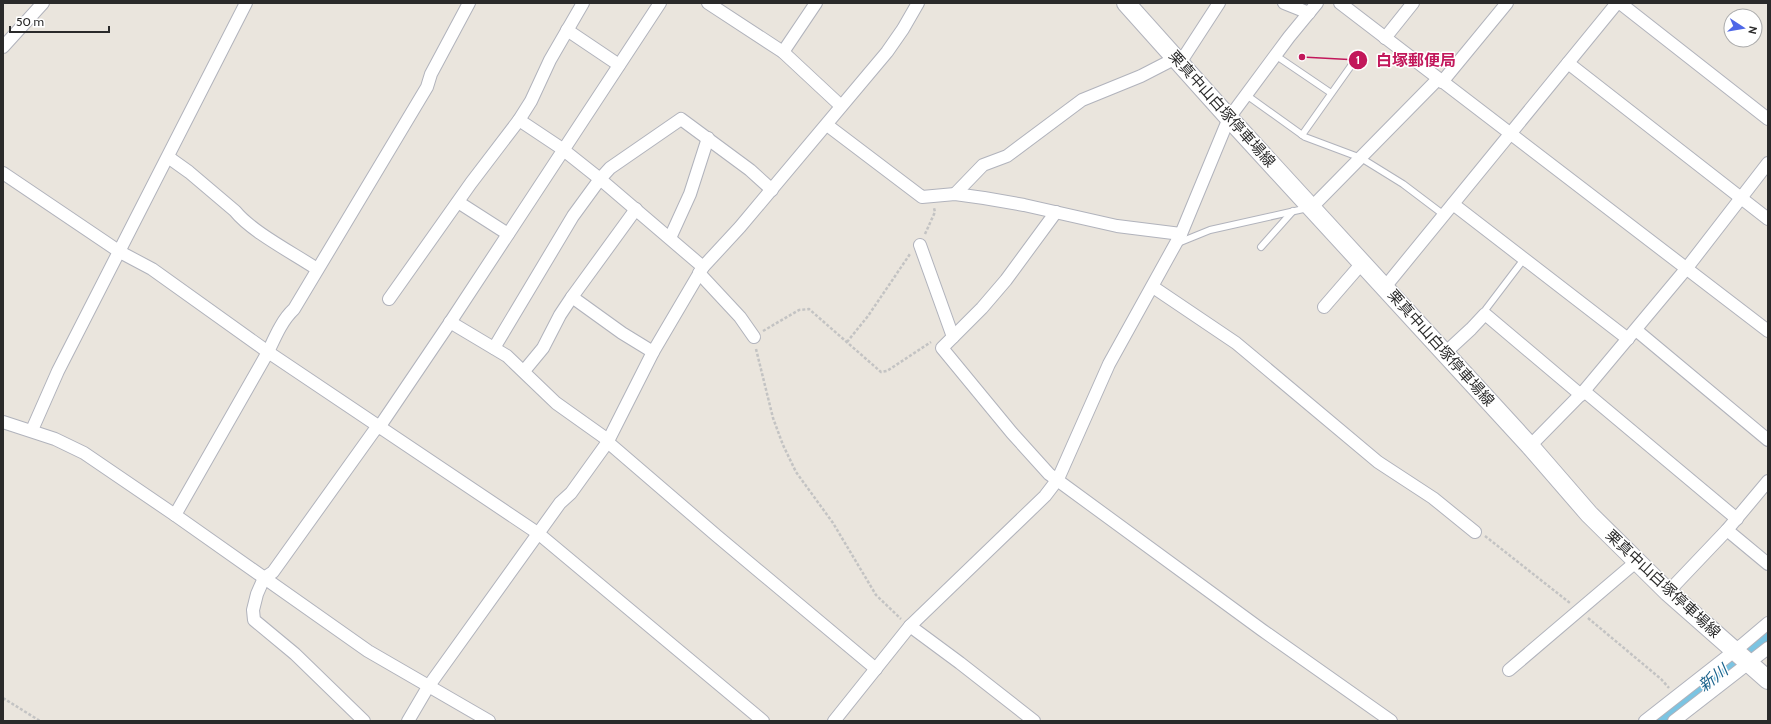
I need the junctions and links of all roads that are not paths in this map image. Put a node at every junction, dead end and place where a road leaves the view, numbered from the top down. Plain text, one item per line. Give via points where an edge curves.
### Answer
1 (43, 3) edge
2 (246, 3) edge
3 (469, 3) edge
4 (583, 3) edge
5 (660, 3) edge
6 (708, 3) edge
7 (816, 3) edge
8 (918, 3) edge
9 (1126, 3) edge
10 (1219, 3) edge
11 (1284, 3) edge
12 (1317, 3) edge
13 (1340, 3) edge
14 (1413, 3) edge
15 (1507, 3) edge
16 (1618, 3) edge
17 (1309, 13) junction
18 (567, 30) junction
19 (1385, 38) junction
20 (3, 47) edge
21 (783, 52) junction
22 (1275, 55) junction
23 (1178, 60) junction
24 (1353, 63) dead end
25 (1568, 63) junction
26 (619, 65) junction
27 (1440, 81) junction
28 (1331, 93) junction
29 (1245, 94) junction
30 (841, 106) junction
31 (1229, 118) junction
32 (1768, 119) edge
33 (519, 120) junction
34 (827, 125) junction
35 (1511, 133) junction
36 (1302, 135) junction
37 (708, 138) junction
38 (562, 150) junction
39 (168, 157) junction
40 (1361, 158) junction
41 (1768, 163) edge
42 (3, 173) edge
43 (600, 179) junction
44 (772, 190) junction
45 (955, 194) junction
46 (1741, 198) junction
47 (458, 202) junction
48 (1453, 204) junction
49 (1312, 207) junction
50 (636, 210) junction
51 (1292, 211) junction
52 (1056, 212) junction
53 (1444, 216) junction
54 (1768, 219) edge
55 (508, 234) junction
56 (670, 238) junction
57 (1178, 239) junction
58 (920, 245) road end
59 (1261, 247) dead end
60 (120, 252) junction
61 (1524, 259) junction
62 (1363, 262) junction
63 (317, 269) junction
64 (1686, 269) junction
65 (701, 270) junction
66 (1153, 287) junction
67 (1385, 287) junction
68 (572, 297) junction
69 (389, 299) dead end
70 (1324, 307) dead end
71 (1485, 314) junction
72 (450, 322) junction
73 (1768, 331) edge
74 (1632, 334) junction
75 (754, 337) road end
76 (954, 337) junction
77 (494, 348) junction
78 (268, 352) junction
79 (653, 352) junction
80 (1445, 353) junction
81 (524, 371) junction
82 (1583, 393) junction
83 (3, 422) edge
84 (380, 426) junction
85 (32, 430) junction
86 (1768, 440) edge
87 (607, 441) junction
88 (1530, 446) junction
89 (1058, 479) junction
90 (1768, 481) edge
91 (175, 515) junction
92 (1737, 519) junction
93 (1727, 530) junction
94 (1475, 532) dead end
95 (539, 534) junction
96 (1637, 561) junction
97 (1768, 564) edge
98 (264, 578) junction
99 (1668, 592) junction
100 (1768, 623) edge
101 (910, 626) junction
102 (1768, 648) edge
103 (1742, 657) junction
104 (876, 669) junction
105 (1509, 670) dead end
106 (1768, 680) edge
107 (428, 687) junction
108 (364, 721) edge
109 (408, 721) edge
110 (489, 721) edge
111 (763, 721) edge
112 (834, 721) edge
113 (1034, 721) edge
114 (1392, 721) edge
115 (1645, 721) edge
116 (1674, 721) edge

1 - 20 street
2 - 39 street
3 - 63 street via 431,74 427,87
4 - 18 street
5 - 26 street
6 - 21 street
7 - 21 street
8 - 30 street via 887,52
9 - 23 main road, 栗真中山白塚停車場線
10 - 23 street
11 - 17 street
12 - 17 street
13 - 19 street
14 - 19 street
15 - 27 street
16 - 25 street
16 - 32 street
17 - 22 street
18 - 26 street
18 - 33 street
19 - 27 street
21 - 30 street
22 - 28 lane
22 - 29 street
23 - 31 main road, 栗真中山白塚停車場線
23 - 45 street via 1082,100 1007,156 983,165
24 - 28 lane
25 - 35 street
25 - 46 street
26 - 38 street
27 - 35 street
27 - 40 street
28 - 36 lane
29 - 31 street
29 - 36 lane
30 - 34 street
31 - 49 main road, 栗真中山白塚停車場線
31 - 57 street
33 - 38 street
33 - 47 street
34 - 44 street
34 - 45 street via 922,197
35 - 48 street
35 - 64 street
36 - 40 lane
37 - 43 street via 681,119 610,168
37 - 44 street
37 - 56 street via 690,194
38 - 43 street
38 - 55 street
39 - 60 street
39 - 63 street via 235,210 240,217
40 - 49 street
40 - 53 lane via 1403,184
41 - 46 street
42 - 60 street
43 - 50 street
43 - 77 street via 573,216
44 - 65 street
45 - 52 street
46 - 54 street
46 - 64 street
47 - 55 street
47 - 69 street
48 - 53 street
48 - 61 street
49 - 51 lane
49 - 62 main road, 栗真中山白塚停車場線
50 - 56 street
50 - 68 street
51 - 57 lane
51 - 59 lane
52 - 57 street
52 - 76 street via 1006,280
53 - 67 street
55 - 72 street
56 - 65 street
57 - 66 street
58 - 76 street
60 - 78 street via 152,269
60 - 85 street via 58,371
61 - 71 lane via 1486,309
61 - 74 street
62 - 67 main road, 栗真中山白塚停車場線
62 - 70 street
63 - 78 street via 279,329
64 - 73 street
64 - 74 street
65 - 75 street
65 - 79 street
66 - 89 street via 1109,364
66 - 94 street via 1236,343 1378,462 1432,498
67 - 80 main road, 栗真中山白塚停車場線
68 - 79 street
68 - 81 street via 543,348
71 - 80 street
71 - 82 street
72 - 77 street
72 - 84 street
74 - 82 street
74 - 86 street
76 - 89 street via 942,348 1012,433 1050,474
77 - 81 street
78 - 84 street
78 - 91 street
79 - 87 street
80 - 88 main road, 栗真中山白塚停車場線
81 - 87 street via 556,403
82 - 88 street
82 - 92 street
83 - 85 street
84 - 95 street
84 - 98 street via 273,572
85 - 91 street via 84,453
87 - 95 street
87 - 104 street
88 - 96 main road, 栗真中山白塚停車場線 via 1589,514
89 - 101 street via 1045,496
89 - 114 street via 1262,630
90 - 92 street
91 - 98 street
92 - 93 street
93 - 97 street
93 - 99 street
95 - 107 street
95 - 111 street
96 - 99 main road, 栗真中山白塚停車場線
96 - 105 street
98 - 107 street via 368,651
98 - 108 street via 253,610 254,620 295,654
99 - 103 main road, 栗真中山白塚停車場線
100 - 103 street
101 - 104 street
101 - 113 street
102 - 103 street
103 - 106 main road, 栗真中山白塚停車場線
103 - 115 street
103 - 116 street
104 - 112 street
107 - 109 street
107 - 110 street

